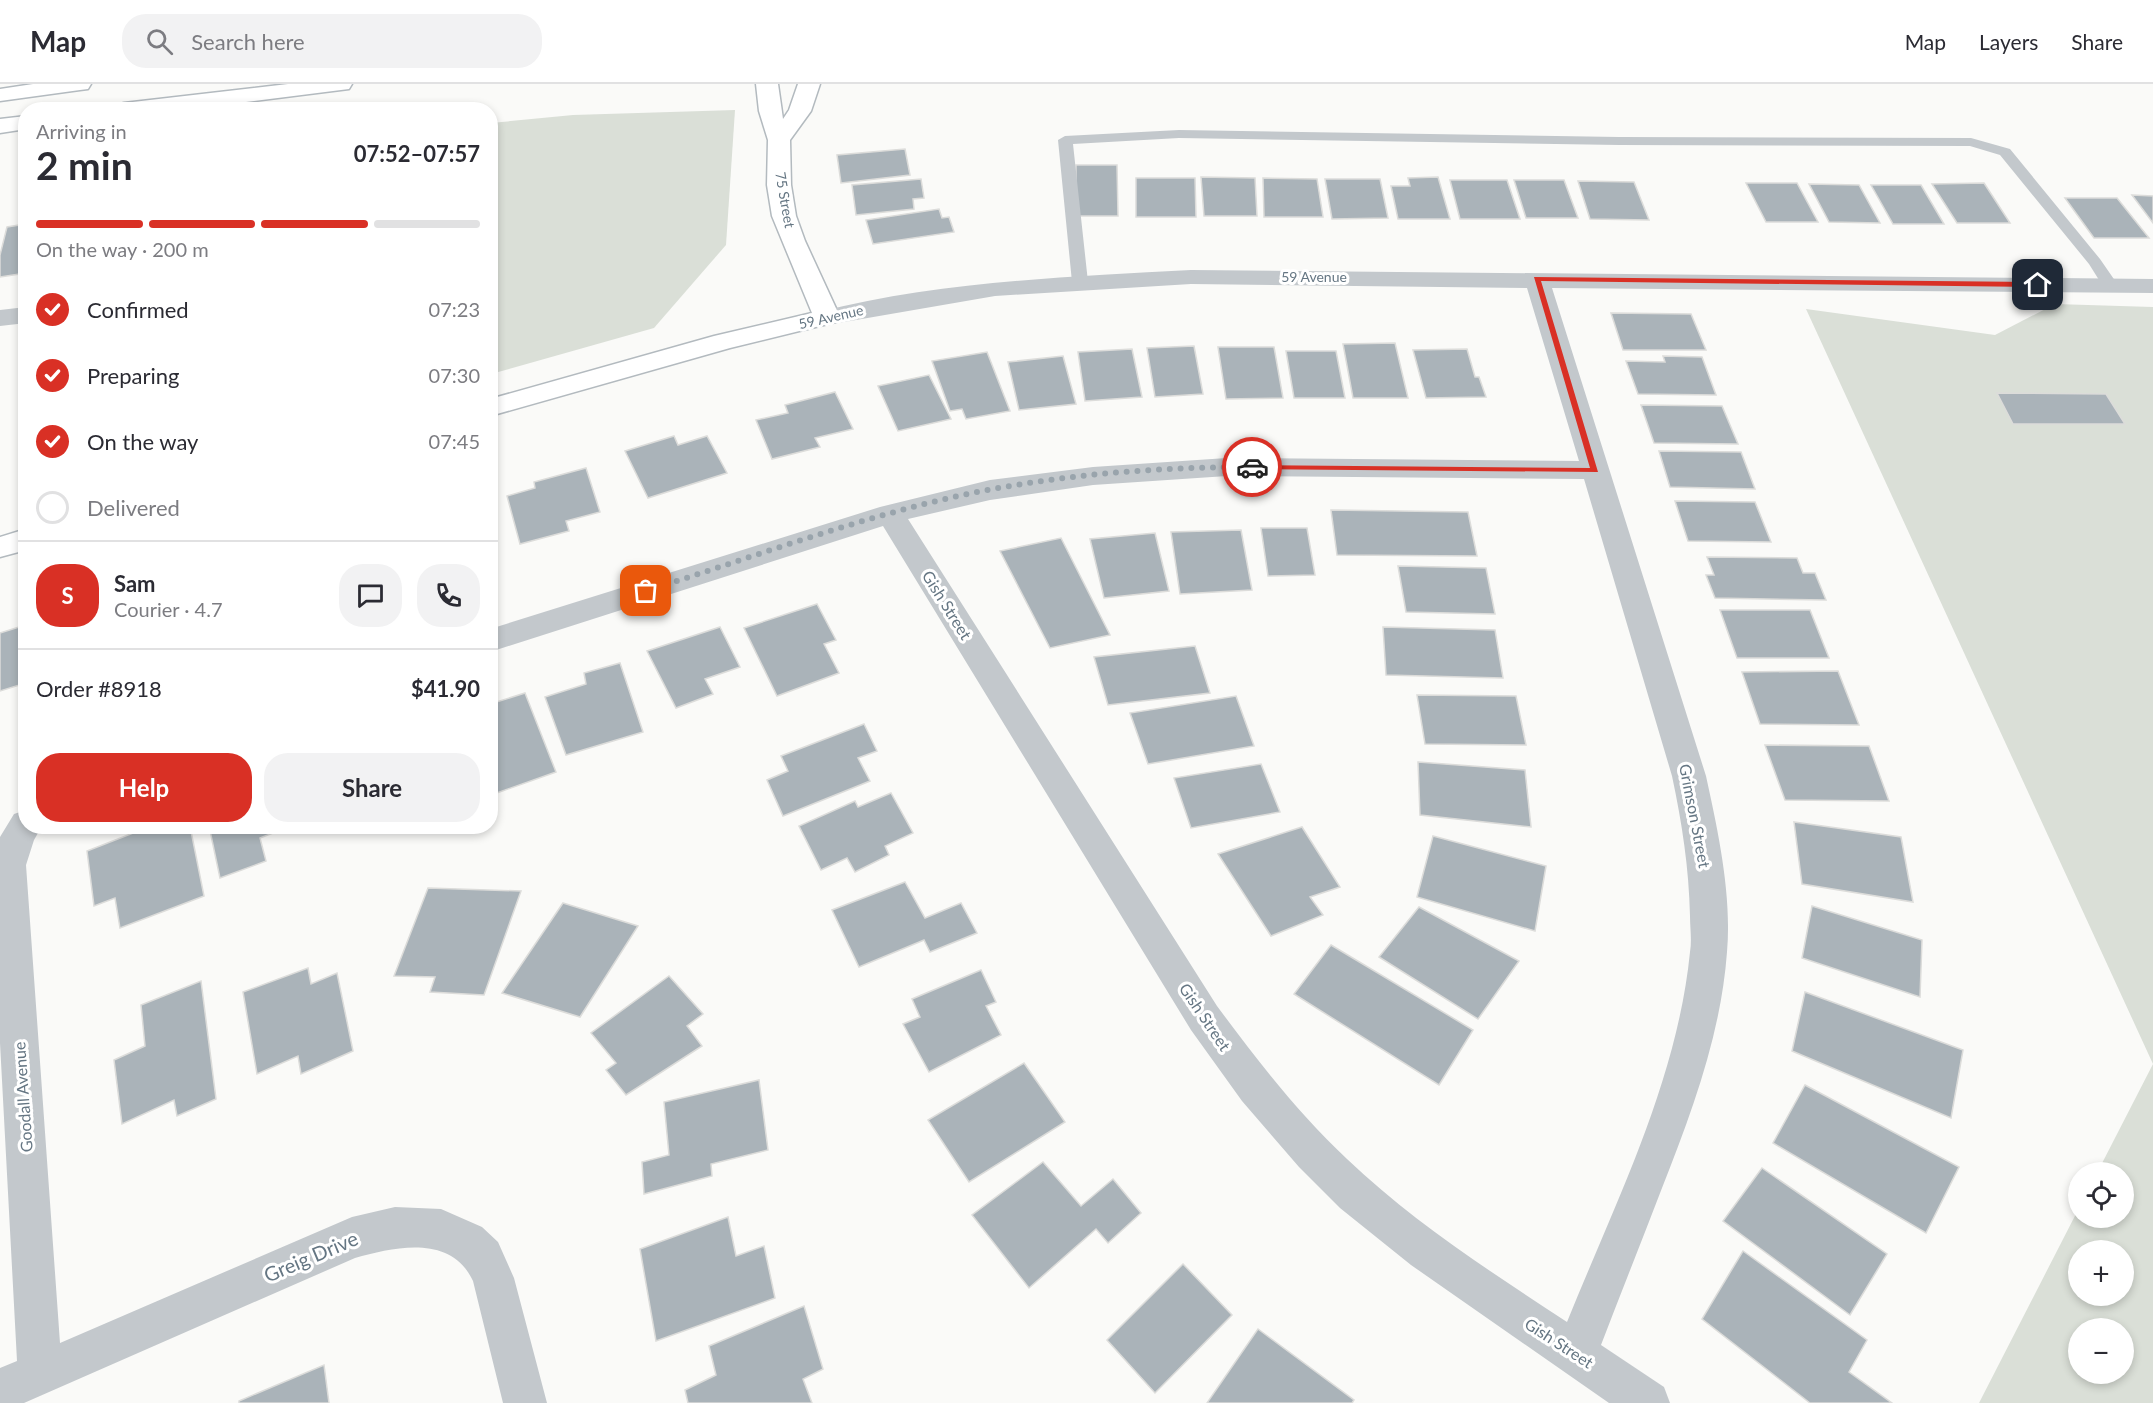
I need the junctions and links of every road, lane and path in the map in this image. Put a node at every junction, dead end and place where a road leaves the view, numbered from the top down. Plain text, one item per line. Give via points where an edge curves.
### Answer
1 (80, 84) edge
2 (341, 84) edge
3 (767, 84) edge
4 (809, 84) edge
5 (0, 94) edge
6 (191, 102) edge
7 (18, 123) edge
8 (0, 126) edge
9 (778, 140) junction
10 (1537, 279) junction
11 (1080, 282) junction
12 (2110, 285) junction
13 (2153, 286) edge
14 (18, 316) edge
15 (826, 317) junction
16 (0, 318) edge
17 (498, 406) edge
18 (1595, 471) junction
19 (890, 514) junction
20 (18, 541) edge
21 (0, 547) edge
22 (498, 638) edge
23 (19, 834) edge
24 (1576, 1353) junction
25 (40, 1374) junction
26 (0, 1391) edge
27 (525, 1403) edge
28 (1648, 1403) edge

1 - 5 street
2 - 6 street
3 - 9 street, 75 Street
4 - 9 street via 800,111
7 - 8 street
9 - 15 street, 75 Street via 784,216
10 - 11 street, 59 Avenue via 1245,276
10 - 12 street, 59 Avenue
10 - 18 street, Grimson Street
11 - 12 lane via 1065,140 1179,134 1971,142 2005,152
11 - 15 street, 59 Avenue via 945,295
12 - 13 street, 59 Avenue
14 - 16 street
15 - 17 street, 59 Avenue
18 - 19 street via 1274,467 1165,470 990,490
18 - 24 street, Grimson Street via 1689,776 1707,876 1709,951 1696,1027 1677,1099
19 - 22 street
19 - 24 street, Gish Street via 1204,1018 1251,1084 1304,1145 1354,1194 1455,1272
20 - 21 street
23 - 25 street, Goodall Avenue via 8,865
24 - 28 street, Gish Street
25 - 26 street, Greig Drive
25 - 27 street, Greig Drive via 352,1238 395,1227 441,1229 467,1242 483,1257 493,1278

